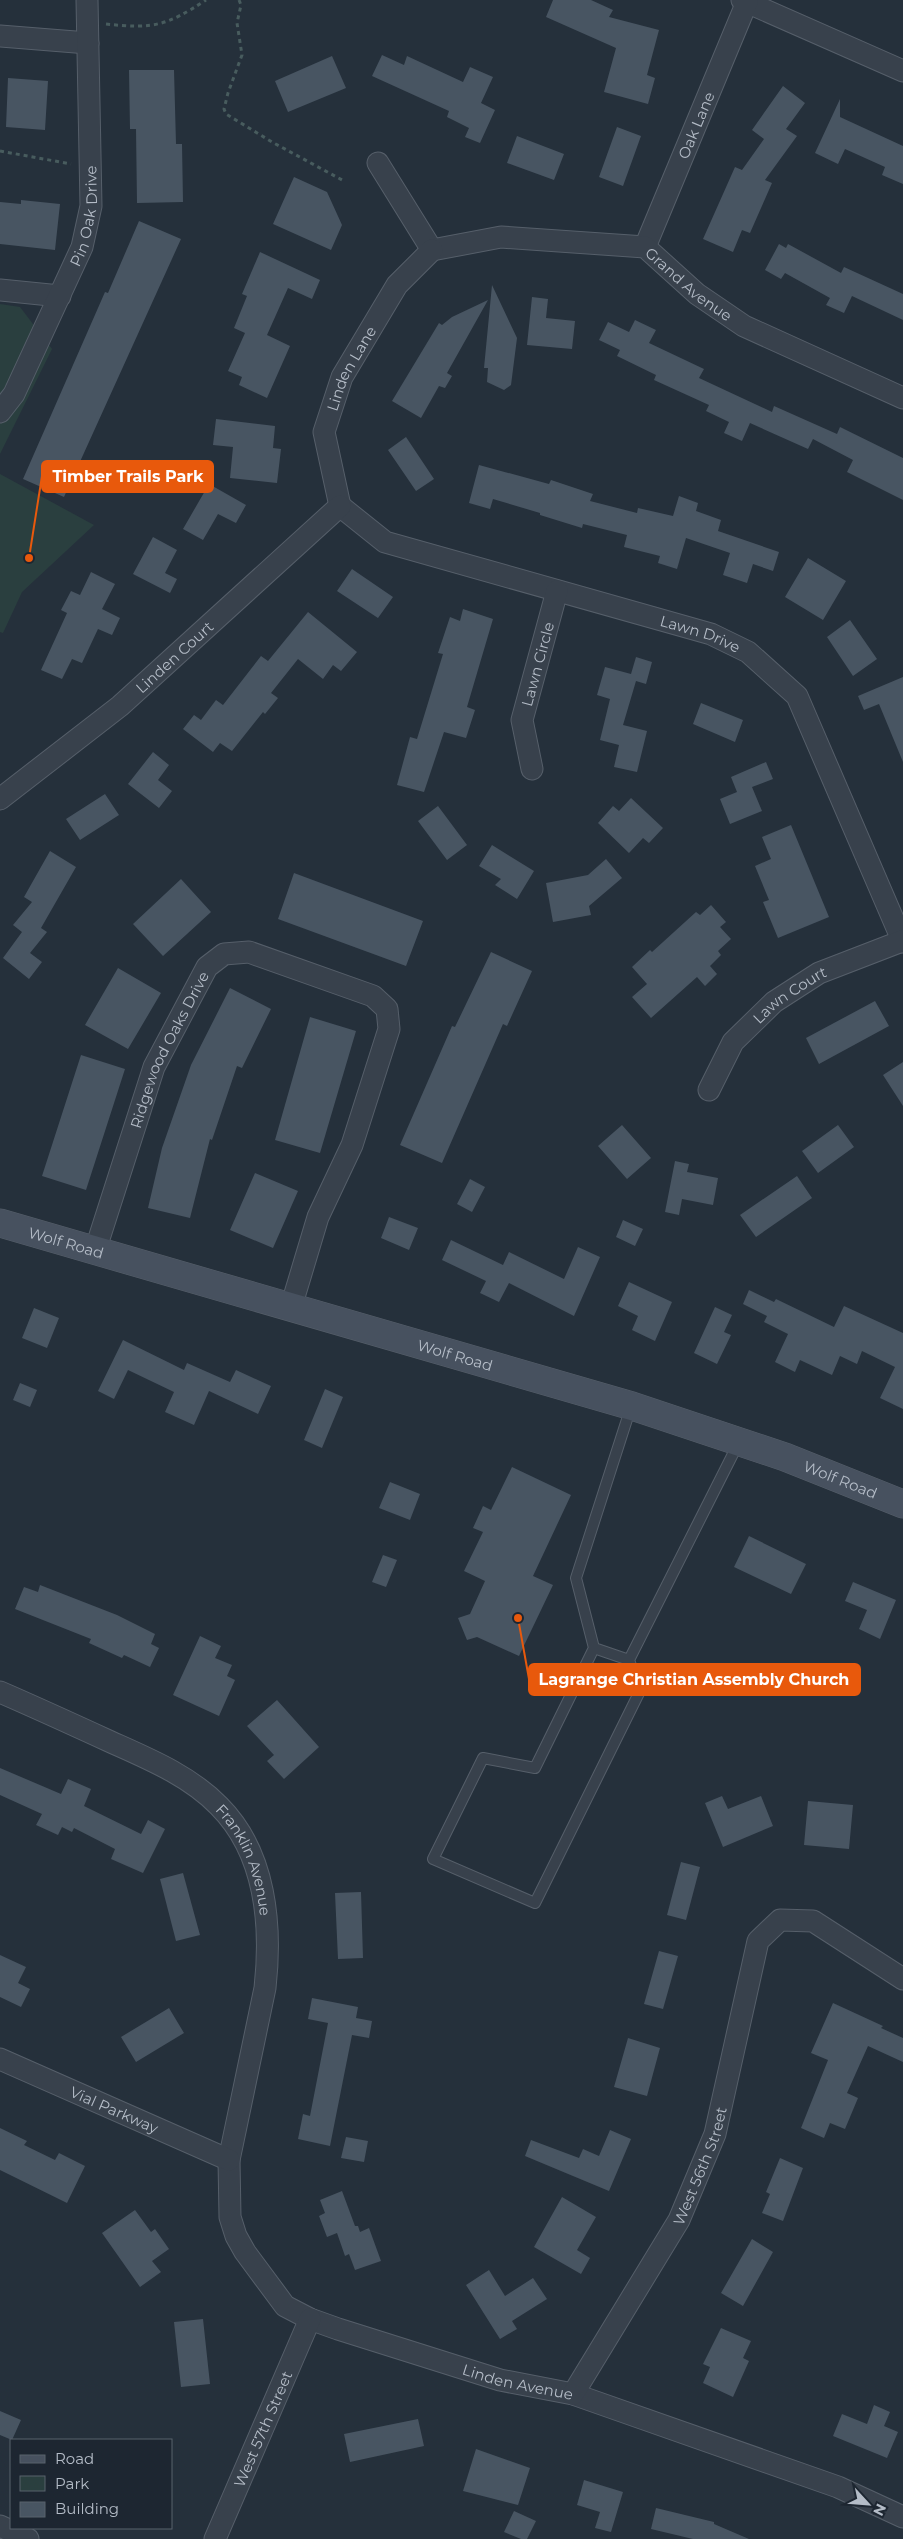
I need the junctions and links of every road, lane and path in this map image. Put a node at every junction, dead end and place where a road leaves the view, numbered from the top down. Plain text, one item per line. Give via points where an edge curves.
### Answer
1 (87, 0) edge
2 (206, 0) edge
3 (239, 0) edge
4 (745, 1) edge
5 (106, 24) dead end
6 (0, 36) edge
7 (88, 43) junction
8 (903, 71) edge
9 (0, 151) edge
10 (378, 163) dead end
11 (78, 166) dead end
12 (344, 181) dead end
13 (645, 247) junction
14 (432, 250) junction
15 (0, 290) edge
16 (60, 296) junction
17 (903, 398) edge
18 (0, 412) edge
19 (340, 506) junction
20 (557, 591) junction
21 (532, 769) dead end
22 (0, 799) edge
23 (902, 942) edge
24 (709, 1090) dead end
25 (0, 1223) edge
26 (96, 1251) junction
27 (291, 1307) junction
28 (632, 1406) junction
29 (740, 1441) junction
30 (903, 1504) edge
31 (594, 1648) junction
32 (629, 1660) junction
33 (0, 1692) edge
34 (903, 1979) edge
35 (0, 2059) edge
36 (229, 2160) junction
37 (310, 2320) junction
38 (573, 2394) junction
39 (903, 2517) edge
40 (0, 2526) edge
41 (28, 2539) edge
42 (215, 2539) edge

1 - 7 street, Pin Oak Drive
2 - 5 path via 158,25 140,28
3 - 12 path via 237,22 242,55 228,93 226,114
4 - 8 street
4 - 13 street, Oak Lane
6 - 7 street
7 - 16 street, Pin Oak Drive via 91,206 82,247
9 - 11 path
10 - 14 street
13 - 14 street, Grand Avenue via 501,237
13 - 17 street, Grand Avenue via 697,294 744,326
14 - 19 street, Linden Lane via 397,285 342,377 324,432
15 - 16 street
16 - 18 street, Pin Oak Drive via 14,394
19 - 20 street, Lawn Drive via 385,542
19 - 22 street, Linden Court via 120,706
20 - 21 street, Lawn Circle via 522,720
20 - 23 street, Lawn Drive via 711,634 748,652 797,696
23 - 24 street, Lawn Court via 819,973 774,1002 733,1042
25 - 26 main road, Wolf Road
26 - 27 main road, Wolf Road
26 - 27 street, Ridgewood Oaks Drive via 154,1067 207,967 224,954 249,952 373,996 387,1009 389,1029 352,1145 318,1217
27 - 28 main road, Wolf Road
28 - 29 main road, Wolf Road
28 - 31 lane via 576,1578
29 - 30 main road, Wolf Road
29 - 32 lane
31 - 32 lane
31 - 32 lane via 535,1768 483,1758 433,1859 535,1903 640,1691
33 - 36 street, Franklin Avenue via 171,1771 218,1805 232,1820 247,1845 264,1902 268,1963
34 - 38 street, West 56th Street via 813,1921 780,1920 758,1940 715,2134 678,2220
35 - 36 street, Vial Parkway
36 - 37 street, Linden Avenue via 230,2217 236,2236 285,2306
37 - 38 street, Linden Avenue via 500,2380
37 - 42 street, West 57th Street
38 - 39 street, Linden Avenue via 838,2487
40 - 41 street

